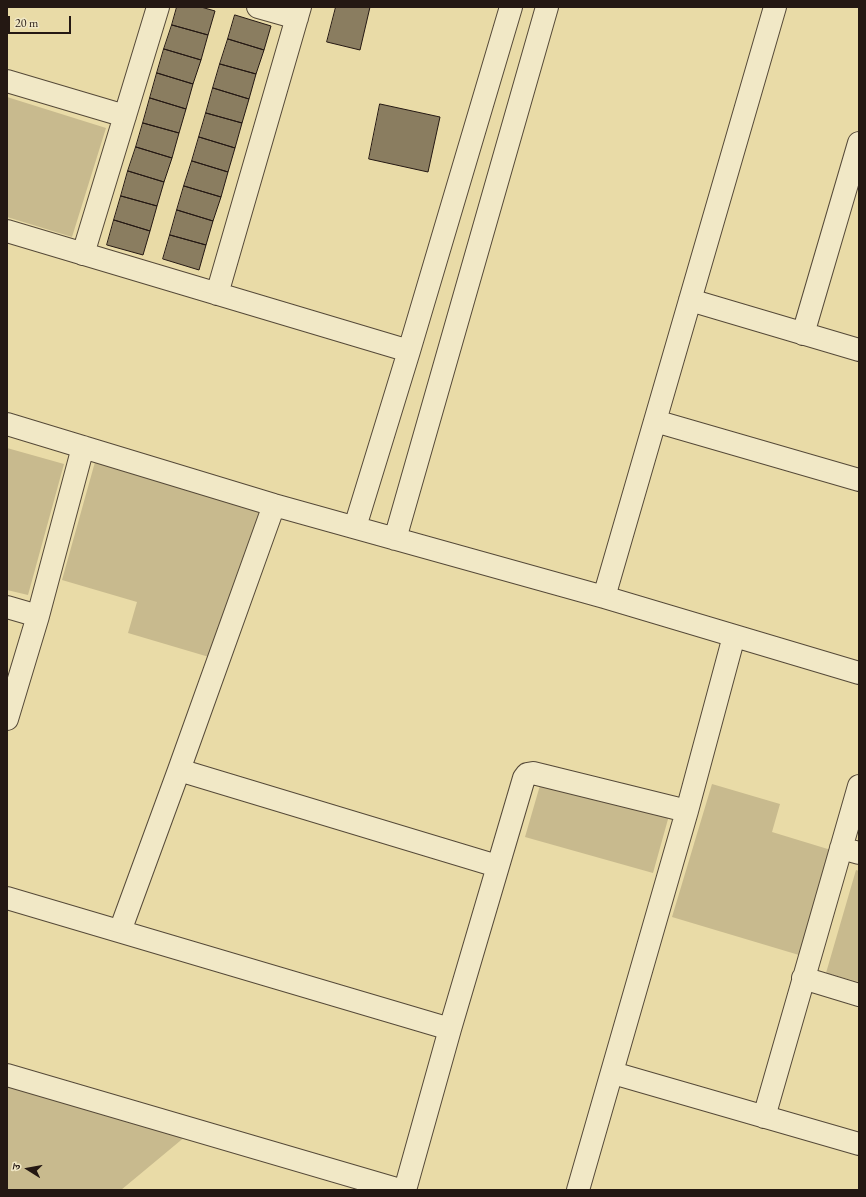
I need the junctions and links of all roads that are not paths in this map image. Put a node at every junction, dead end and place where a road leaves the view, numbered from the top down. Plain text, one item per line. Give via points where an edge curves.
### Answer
1 (158, 7) edge
2 (258, 7) edge
3 (511, 7) edge
4 (547, 7) edge
5 (774, 7) edge
6 (299, 13) edge
7 (7, 81) edge
8 (125, 116) junction
9 (859, 143) edge
10 (470, 145) junction
11 (504, 155) junction
12 (7, 231) edge
13 (83, 254) junction
14 (217, 294) junction
15 (690, 300) junction
16 (803, 334) junction
17 (859, 350) edge
18 (409, 351) junction
19 (655, 421) junction
20 (7, 424) edge
21 (84, 447) junction
22 (859, 480) edge
23 (274, 505) junction
24 (355, 527) junction
25 (394, 539) junction
26 (604, 597) junction
27 (7, 607) edge
28 (38, 616) junction
29 (734, 636) junction
30 (859, 673) edge
31 (7, 718) edge
32 (179, 770) junction
33 (859, 786) edge
34 (687, 811) junction
35 (850, 850) edge
36 (497, 866) junction
37 (7, 898) edge
38 (120, 931) junction
39 (803, 978) junction
40 (859, 995) edge
41 (450, 1029) junction
42 (613, 1073) junction
43 (7, 1075) edge
44 (764, 1117) junction
45 (859, 1144) edge
46 (400, 1190) edge
47 (405, 1190) edge
48 (578, 1190) edge

1 - 8 street
2 - 6 street
3 - 10 street
4 - 11 street
5 - 15 street
6 - 14 street
7 - 8 street
8 - 13 street
9 - 16 street
10 - 11 street
10 - 18 street
11 - 25 street
12 - 13 street
13 - 14 street
14 - 18 street
15 - 16 street
15 - 19 street
16 - 17 street
18 - 24 street
19 - 22 street
19 - 26 street
20 - 21 street
21 - 23 street
21 - 28 street
23 - 24 street
23 - 32 street
24 - 25 street
25 - 26 street
26 - 29 street
27 - 28 street
28 - 31 street
29 - 30 street
29 - 34 street
32 - 36 street
32 - 38 street
33 - 35 street
34 - 36 street via 533,773 527,774
34 - 42 street
35 - 39 street
36 - 41 street
37 - 38 street
38 - 41 street
39 - 40 street
39 - 44 street
41 - 47 street
42 - 44 street
42 - 48 street
43 - 46 street
44 - 45 street

